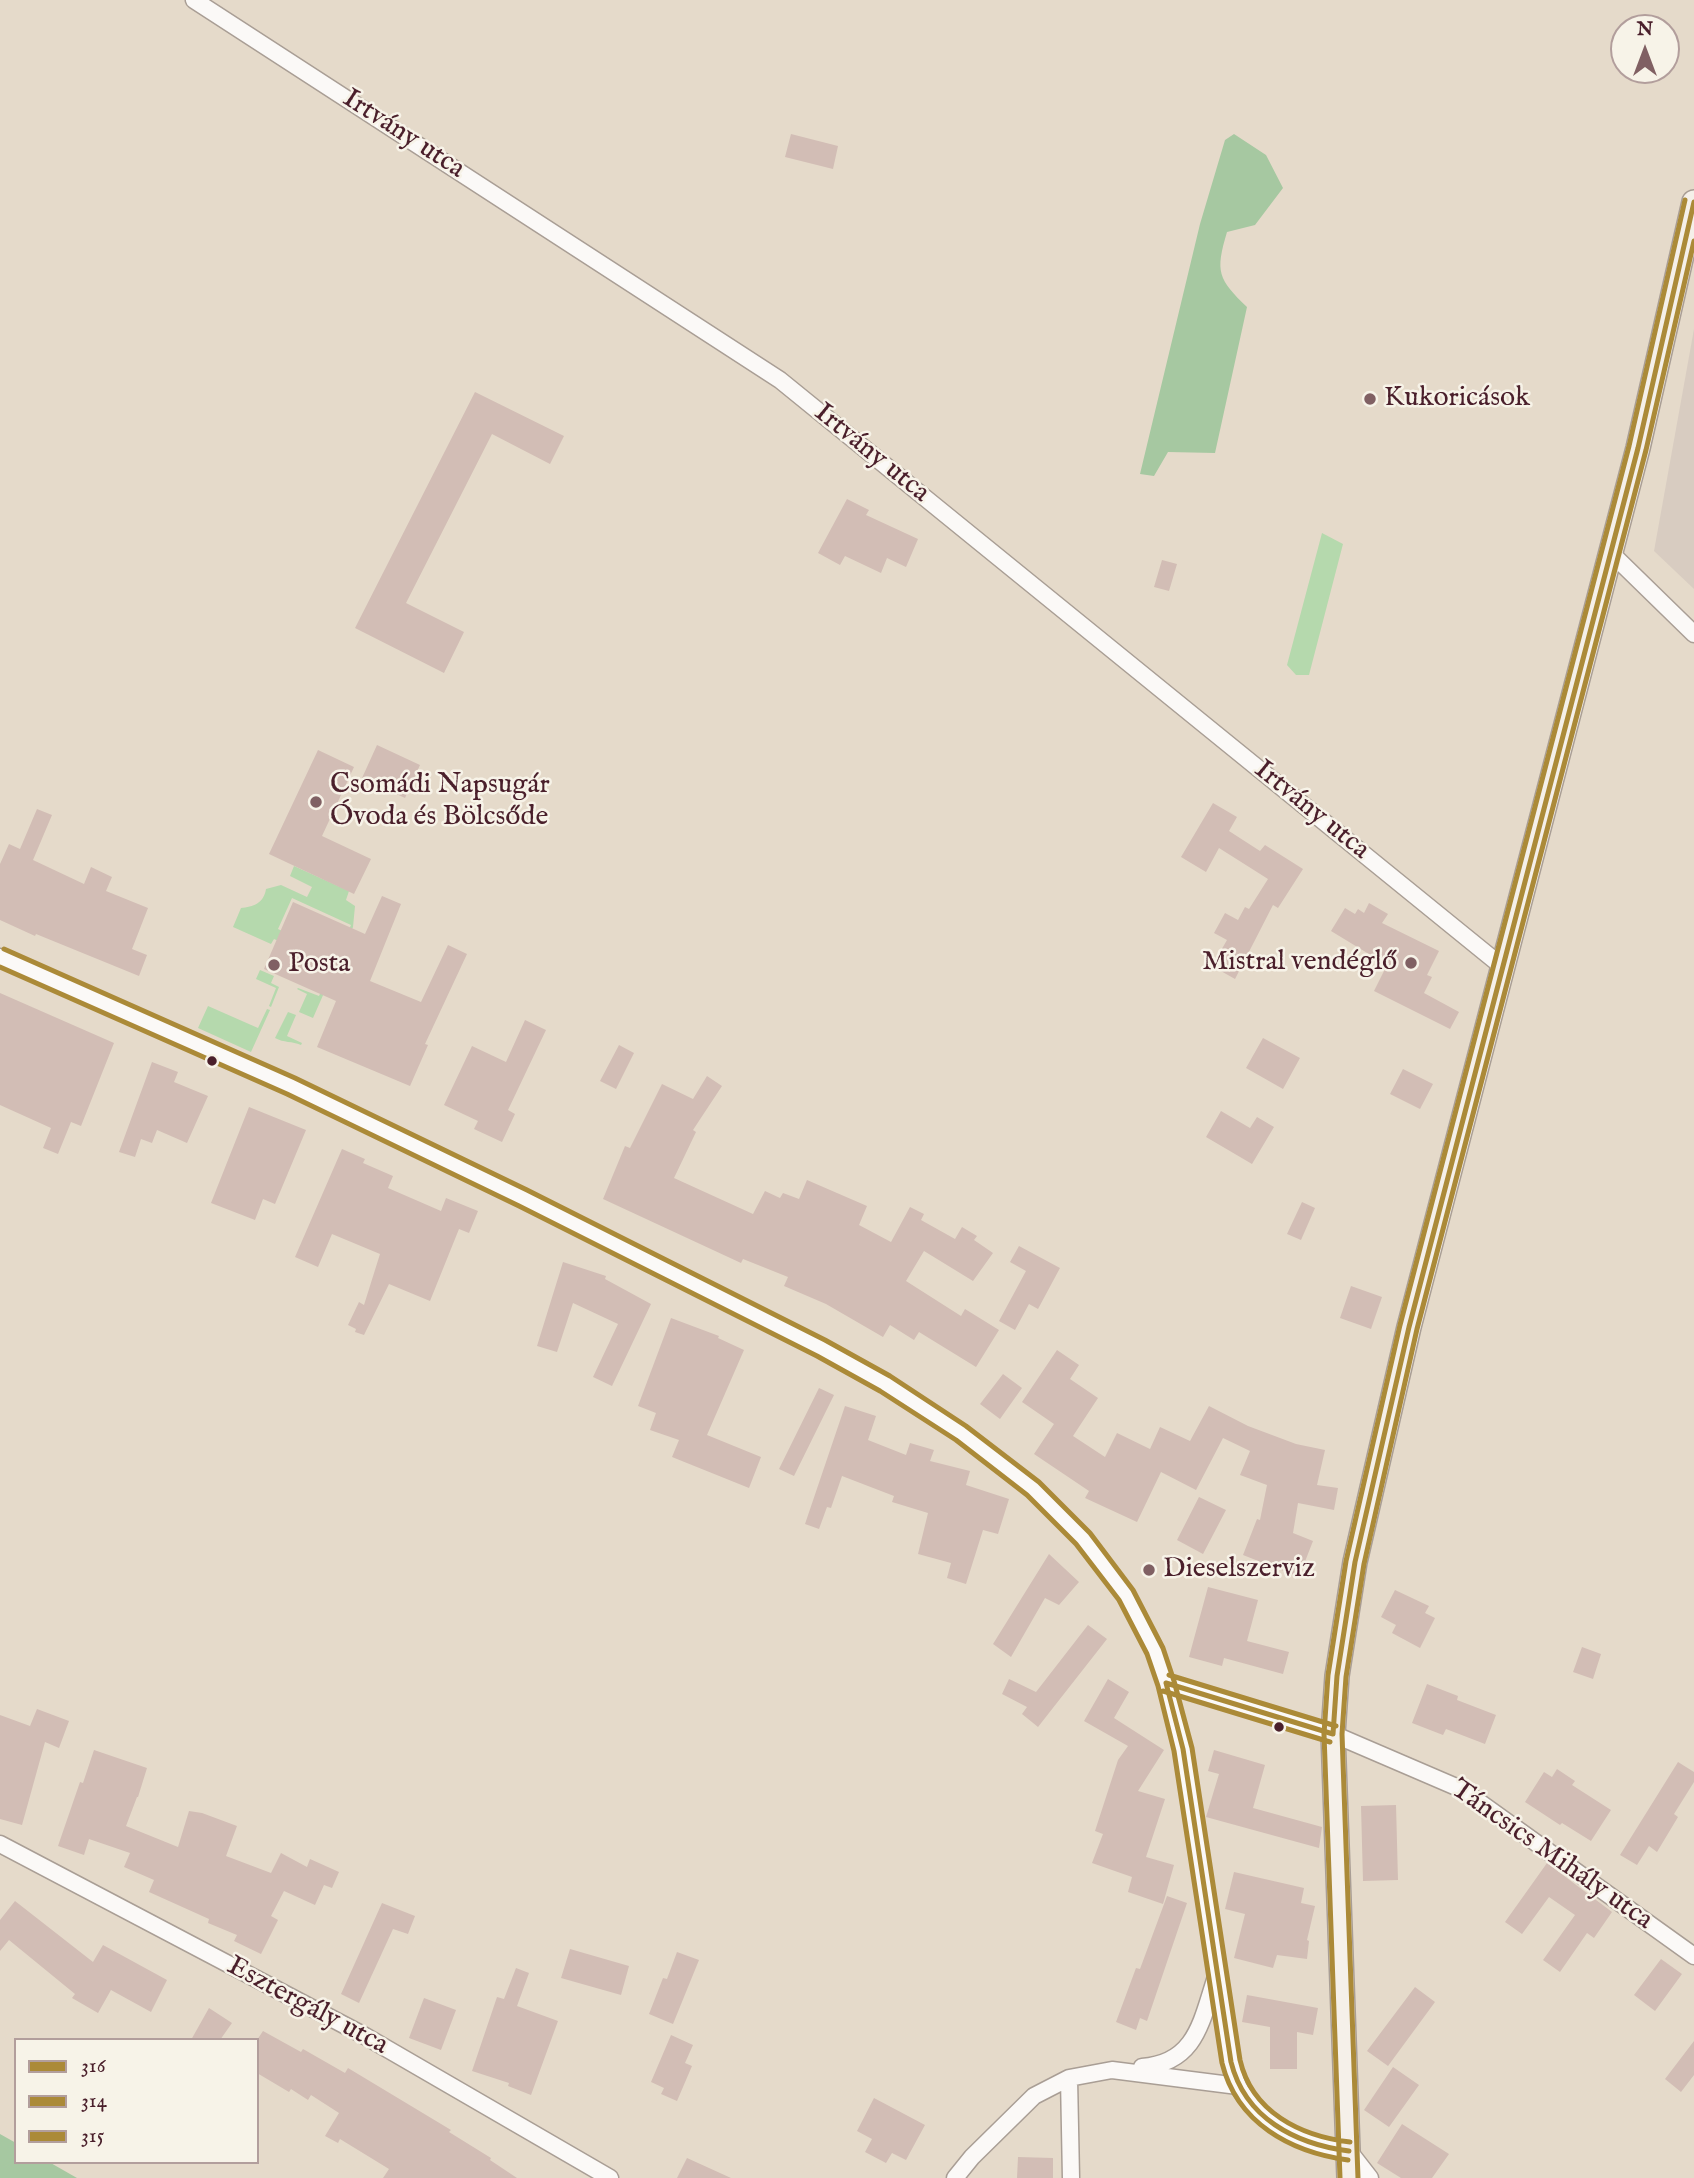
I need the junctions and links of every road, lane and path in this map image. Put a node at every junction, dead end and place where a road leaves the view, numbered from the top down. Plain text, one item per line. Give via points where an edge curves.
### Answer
1 (194, 0) edge
2 (1694, 202) edge
3 (1611, 553) junction
4 (1694, 634) edge
5 (0, 957) edge
6 (1504, 968) junction
7 (1166, 1683) junction
8 (1333, 1734) junction
9 (0, 1844) edge
10 (1694, 1956) edge
11 (1217, 1975) junction
12 (1112, 2070) junction
13 (1069, 2078) junction
14 (1238, 2086) junction
15 (1349, 2151) junction
16 (582, 2171) edge
17 (610, 2178) edge
18 (955, 2178) edge
19 (1071, 2178) edge
20 (1349, 2178) edge
21 (1370, 2178) edge

1 - 6 street, Irtvány utca via 780,380
2 - 3 main road
3 - 4 street
3 - 6 main road
5 - 7 street via 316,1098 885,1383 1033,1488 1083,1538 1126,1595
6 - 8 main road via 1409,1327 1356,1562 1337,1675
7 - 8 street, Táncsics Mihály utca
7 - 11 street via 1183,1749
8 - 10 street, Táncsics Mihály utca via 1461,1789
8 - 15 main road
9 - 16 street, Esztergály utca via 365,2036
11 - 12 street via 1202,2021 1186,2050 1163,2066
11 - 14 street
12 - 13 street
12 - 14 street
13 - 18 street via 1034,2096
13 - 19 street
14 - 15 street via 1273,2125 1309,2143
15 - 20 main road
15 - 21 street
16 - 17 street, Esztergály utca

